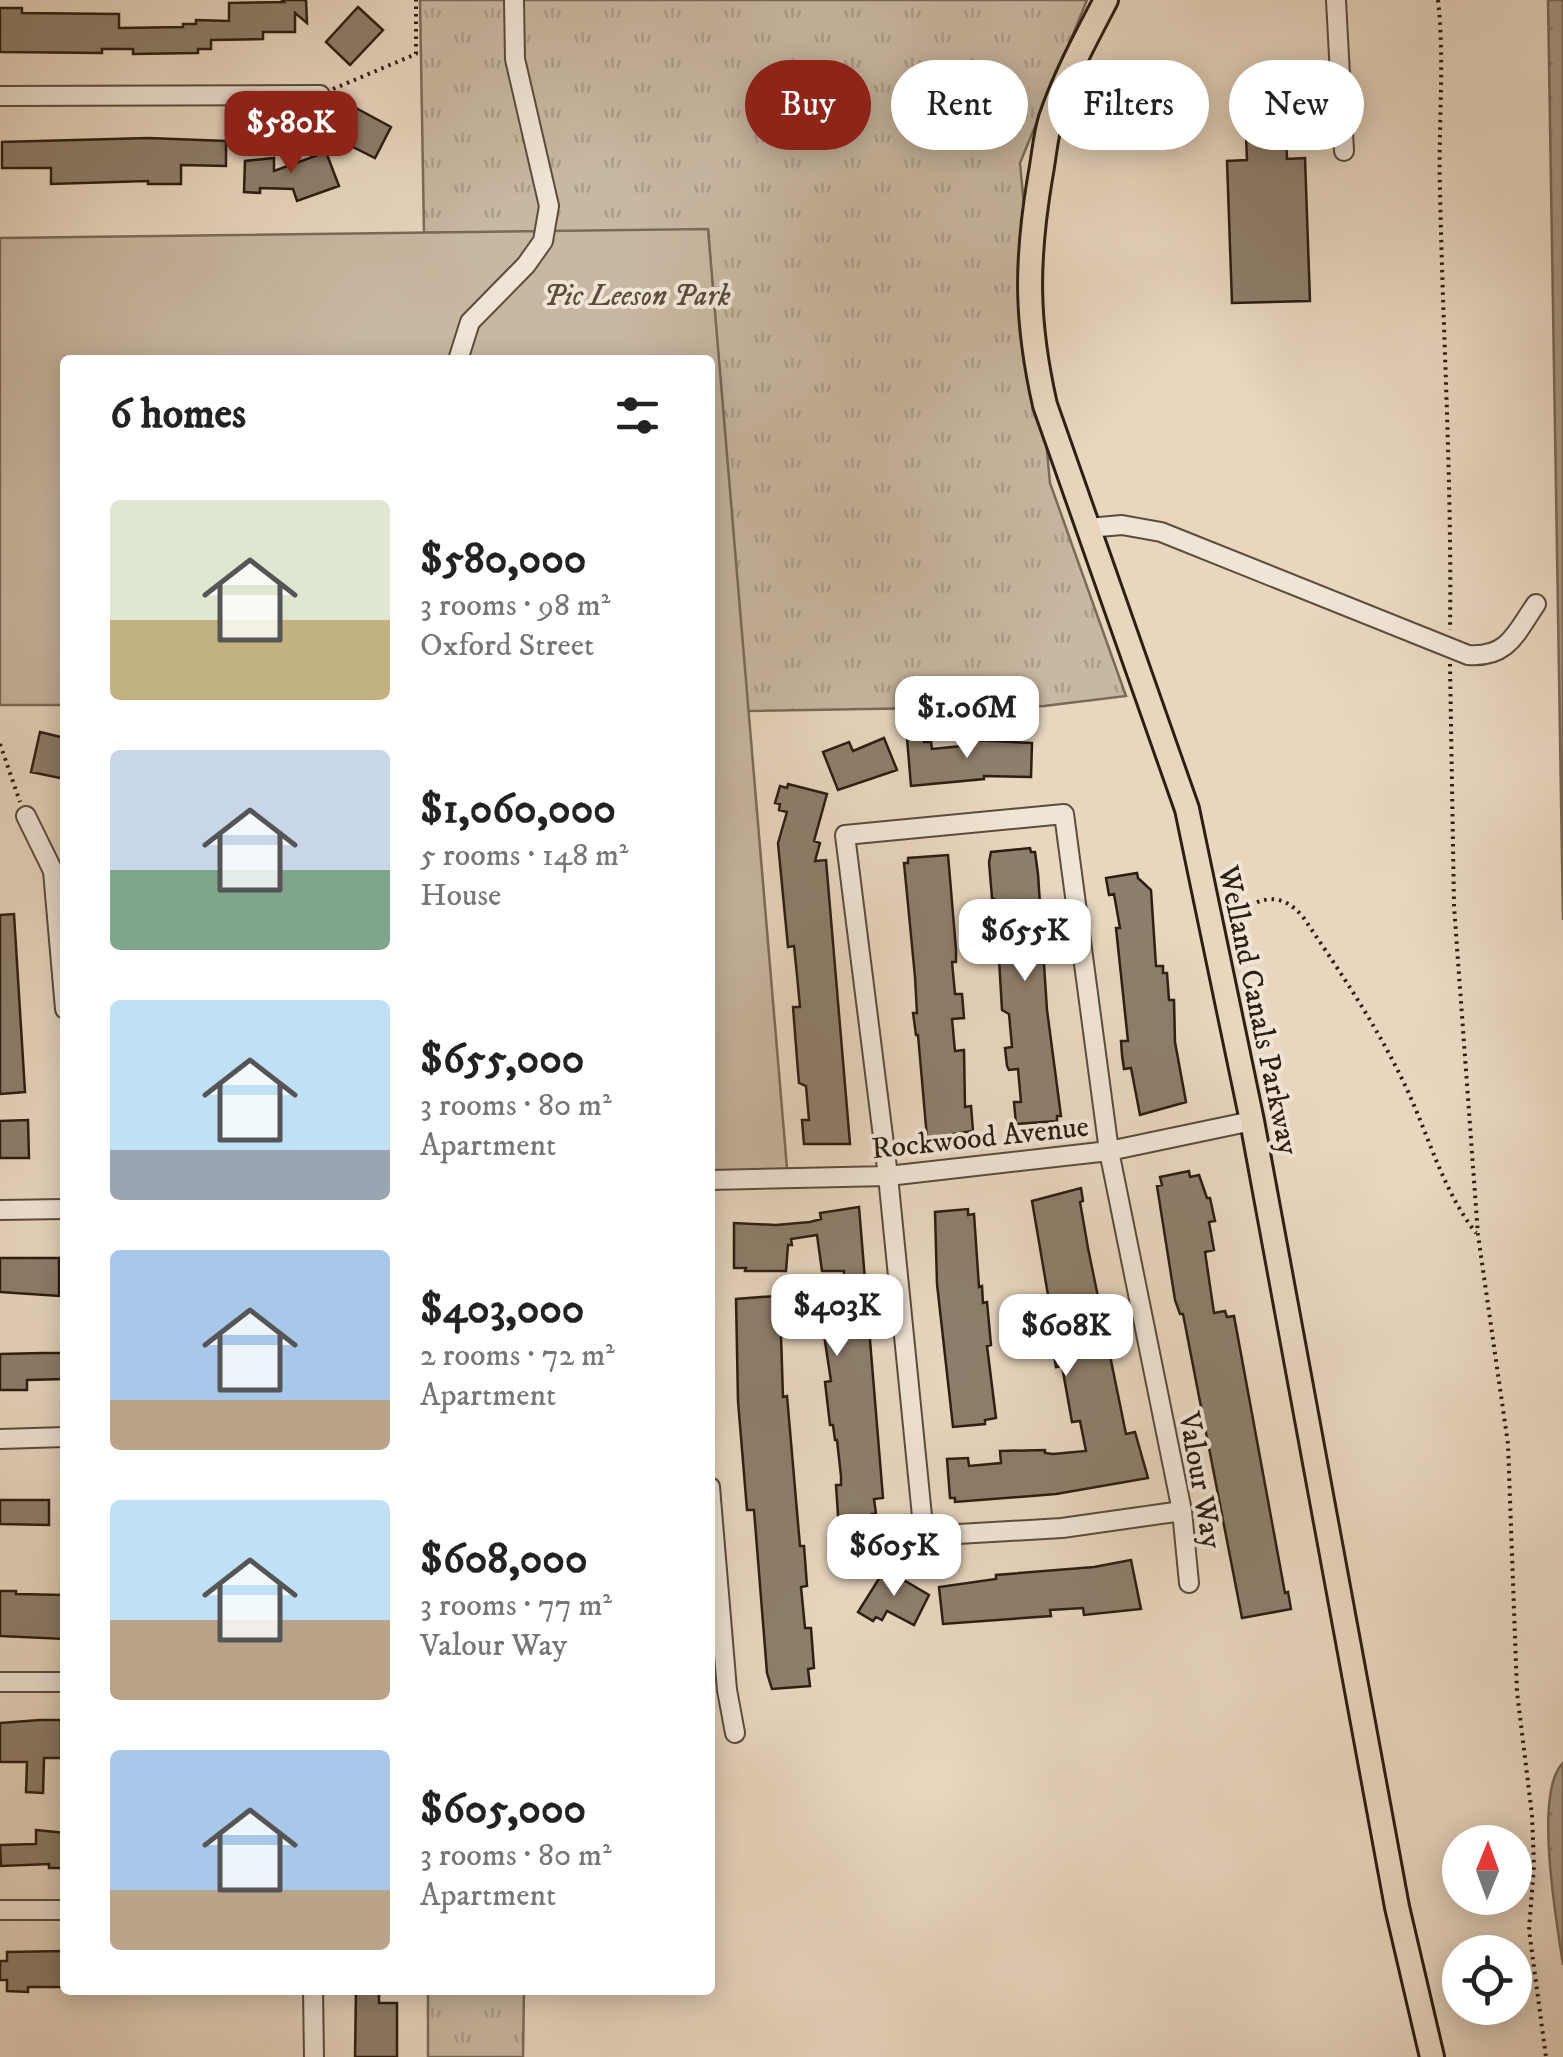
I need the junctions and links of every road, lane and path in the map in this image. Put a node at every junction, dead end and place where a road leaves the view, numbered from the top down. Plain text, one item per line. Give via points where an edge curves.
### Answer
1 (416, 0) edge
2 (514, 0) edge
3 (1106, 0) edge
4 (1336, 0) edge
5 (1438, 0) edge
6 (320, 95) joint
7 (0, 96) edge
8 (1344, 151) dead end
9 (460, 355) edge
10 (1088, 528) junction
11 (1536, 604) dead end
12 (1450, 650) junction
13 (0, 744) edge
14 (26, 816) joint
15 (1235, 936) dead end
16 (60, 946) edge
17 (1252, 1120) junction
18 (1109, 1151) junction
19 (888, 1176) junction
20 (715, 1180) edge
21 (60, 1209) edge
22 (0, 1210) edge
23 (1478, 1235) junction
24 (60, 1438) edge
25 (0, 1439) edge
26 (1182, 1511) junction
27 (1189, 1583) dead end
28 (716, 1632) edge
29 (0, 1682) edge
30 (60, 1682) edge
31 (736, 1733) dead end
32 (0, 1910) edge
33 (60, 1910) edge
34 (313, 1995) edge
35 (314, 2057) edge
36 (1432, 2057) edge
37 (1546, 2057) edge

1 - 6 path via 416,54
2 - 9 street via 516,60 549,206 543,241 470,322
3 - 10 main road, Welland Canals Parkway via 1050,120 1028,286 1044,405
4 - 8 street
5 - 12 path
6 - 7 street
10 - 12 street via 1161,532
10 - 17 main road, Welland Canals Parkway via 1187,809
11 - 12 street via 1506,647 1487,656
12 - 23 path via 1454,906
13 - 14 path
14 - 16 street via 54,871
15 - 23 path via 1238,913 1264,901 1291,902 1304,917 1376,1030 1451,1194
17 - 18 street, Rockwood Avenue
17 - 36 main road, Welland Canals Parkway via 1398,1907
18 - 19 street, Rockwood Avenue
18 - 19 street, Valour Way via 1064,814 845,834
18 - 26 street, Valour Way
19 - 20 street, Rockwood Avenue
19 - 26 street via 924,1536 1062,1528
21 - 22 street
23 - 37 path via 1508,1444 1518,1692 1533,1832 1529,1930
24 - 25 street
26 - 27 street, Valour Way
28 - 31 street
29 - 30 street
32 - 33 street
34 - 35 street

